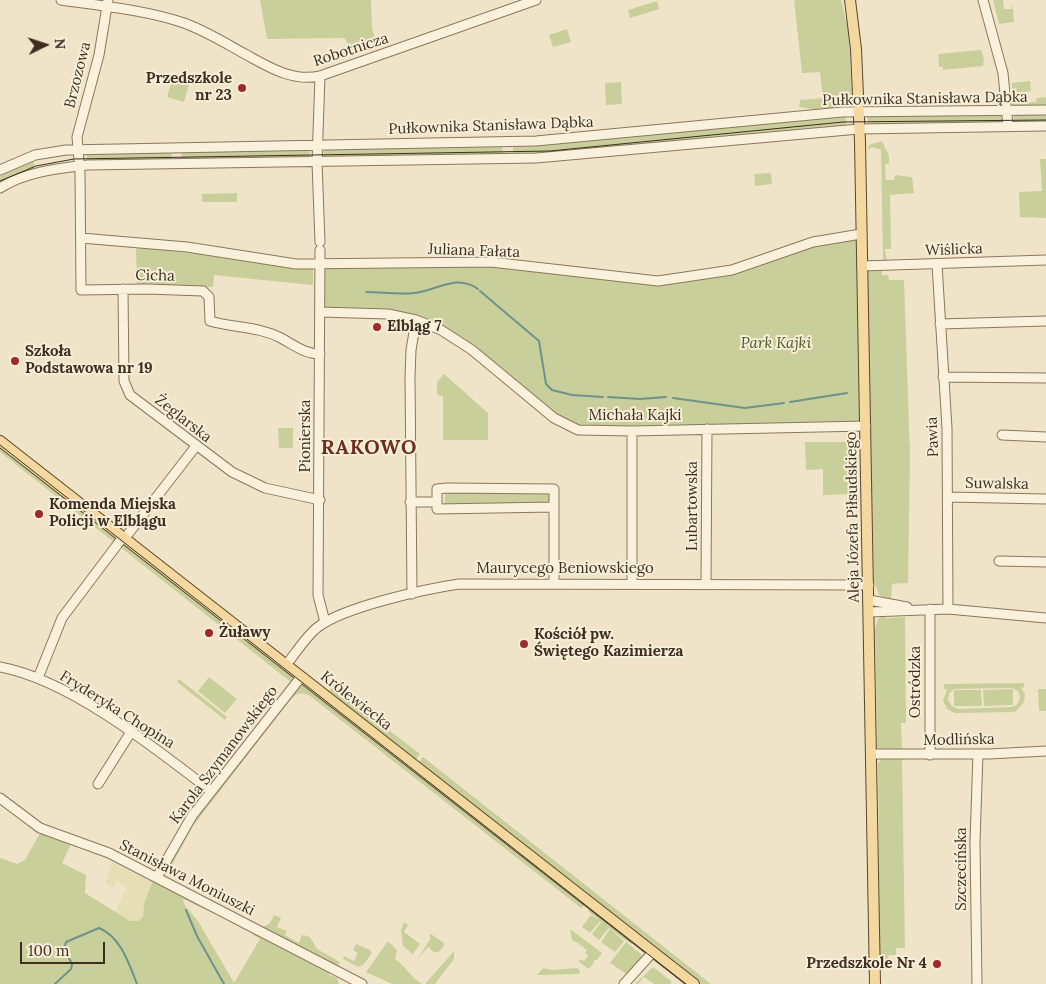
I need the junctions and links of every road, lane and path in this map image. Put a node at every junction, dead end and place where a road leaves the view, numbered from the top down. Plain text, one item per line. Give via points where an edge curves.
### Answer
1 (61, 0) edge
2 (536, 0) edge
3 (844, 0) edge
4 (850, 0) edge
5 (983, 0) edge
6 (107, 4) edge
7 (856, 49) junction
8 (320, 76) junction
9 (1007, 110) junction
10 (1046, 110) edge
11 (858, 112) junction
12 (1008, 126) junction
13 (1046, 126) edge
14 (859, 129) junction
15 (508, 142) junction
16 (318, 144) junction
17 (176, 147) junction
18 (78, 149) junction
19 (508, 158) junction
20 (317, 162) junction
21 (176, 164) junction
22 (80, 166) junction
23 (0, 170) edge
24 (0, 188) edge
25 (861, 234) junction
26 (81, 238) junction
27 (1046, 260) edge
28 (320, 264) junction
29 (937, 264) junction
30 (862, 266) junction
31 (123, 289) junction
32 (320, 312) junction
33 (416, 320) junction
34 (1046, 321) edge
35 (940, 324) junction
36 (320, 354) junction
37 (942, 376) junction
38 (1046, 378) edge
39 (866, 426) junction
40 (707, 429) junction
41 (632, 432) junction
42 (1002, 435) dead end
43 (1046, 437) edge
44 (0, 441) edge
45 (196, 446) junction
46 (948, 497) junction
47 (1046, 499) edge
48 (320, 500) junction
49 (410, 502) junction
50 (437, 502) junction
51 (554, 507) junction
52 (124, 537) junction
53 (999, 561) dead end
54 (1046, 562) edge
55 (554, 583) junction
56 (632, 583) junction
57 (706, 584) junction
58 (869, 584) junction
59 (412, 594) junction
60 (870, 600) junction
61 (914, 609) junction
62 (930, 609) junction
63 (948, 609) junction
64 (870, 612) junction
65 (1046, 618) edge
66 (325, 622) junction
67 (286, 665) junction
68 (0, 667) edge
69 (301, 677) junction
70 (38, 678) junction
71 (131, 732) junction
72 (1046, 751) edge
73 (872, 754) junction
74 (978, 754) junction
75 (930, 755) junction
76 (98, 784) dead end
77 (211, 791) junction
78 (0, 798) edge
79 (157, 877) junction
80 (654, 952) junction
81 (362, 984) edge
82 (624, 984) edge
83 (694, 984) edge
84 (875, 984) edge
85 (977, 984) edge

1 - 6 street, Robotnicza
2 - 8 street, Robotnicza
3 - 7 main road, Aleja Józefa Piłsudskiego
4 - 7 main road, Aleja Józefa Piłsudskiego
5 - 9 street via 1003,73
6 - 8 street, Robotnicza via 184,23 284,74 307,78
6 - 18 street, Brzozowa via 97,60 77,137
7 - 11 main road, Aleja Józefa Piłsudskiego
8 - 16 street, Pionierska
9 - 10 street, Pułkownika Stanisława Dąbka
9 - 11 street, Pułkownika Stanisława Dąbka
9 - 12 street
11 - 14 main road, Aleja Józefa Piłsudskiego
11 - 15 street, Pułkownika Stanisława Dąbka
12 - 13 street, Pułkownika Stanisława Dąbka
12 - 14 street, Pułkownika Stanisława Dąbka
14 - 19 street, Pułkownika Stanisława Dąbka via 581,155
14 - 25 main road, Aleja Józefa Piłsudskiego
15 - 16 street, Pułkownika Stanisława Dąbka
15 - 19 street
16 - 17 street, Pułkownika Stanisława Dąbka
16 - 20 street, Pionierska
17 - 18 street, Pułkownika Stanisława Dąbka
17 - 21 street
18 - 22 street, Brzozowa
18 - 23 street, Pułkownika Stanisława Dąbka via 35,155
19 - 20 street, Pułkownika Stanisława Dąbka
20 - 21 street, Pułkownika Stanisława Dąbka
20 - 28 street, Pionierska
21 - 22 street, Pułkownika Stanisława Dąbka
22 - 24 street, Pułkownika Stanisława Dąbka via 39,173
22 - 26 street, Cicha
25 - 28 street, Juliana Fałata via 813,242 732,270 658,281 491,262
25 - 30 main road, Aleja Józefa Piłsudskiego
26 - 28 street, Juliana Fałata via 187,247 267,261
26 - 31 street, Cicha via 81,290
27 - 29 street, Wiślicka
28 - 32 street, Pionierska
29 - 30 street, Wiślicka
29 - 35 street, Pawia
30 - 39 main road, Aleja Józefa Piłsudskiego
31 - 36 street, Cicha via 203,291 209,298 210,321 258,329 308,353
31 - 45 street, Żeglarska via 126,389
32 - 33 street, Michała Kajki via 368,312
32 - 36 street, Pionierska
33 - 41 street, Michała Kajki via 460,341 564,424 585,431
33 - 49 street via 411,350
34 - 35 street
35 - 37 street, Pawia
36 - 48 street, Pionierska
37 - 38 street
37 - 46 street, Pawia via 947,419
39 - 40 street, Michała Kajki
39 - 58 main road, Aleja Józefa Piłsudskiego
40 - 41 street, Michała Kajki
40 - 57 street, Lubartowska
41 - 56 street
42 - 43 street
44 - 52 main road, Królewiecka
45 - 48 street, Żeglarska via 255,484 285,494
45 - 52 street
46 - 47 street, Suwalska
46 - 63 street, Pawia
48 - 66 street, Pionierska via 318,595
49 - 50 street
49 - 59 street
50 - 51 street via 437,509
50 - 51 street via 438,489 446,488 554,490
51 - 55 street
52 - 67 main road, Królewiecka
52 - 70 street via 62,618
53 - 54 street
55 - 56 street, Maurycego Beniowskiego
55 - 59 street, Maurycego Beniowskiego via 466,583
56 - 57 street, Maurycego Beniowskiego
57 - 58 street, Maurycego Beniowskiego
58 - 60 main road, Aleja Józefa Piłsudskiego
59 - 66 street, Maurycego Beniowskiego via 344,613
60 - 61 street
60 - 64 main road, Aleja Józefa Piłsudskiego
61 - 62 street
61 - 64 street
62 - 63 street
62 - 75 street, Ostródzka
63 - 65 street
64 - 73 main road, Aleja Józefa Piłsudskiego
66 - 67 street, Maurycego Beniowskiego
67 - 69 main road, Królewiecka
68 - 70 street, Fryderyka Chopina
69 - 77 street, Karola Szymanowskiego
69 - 80 main road, Królewiecka
70 - 71 street, Fryderyka Chopina
71 - 76 street
71 - 77 street, Fryderyka Chopina
72 - 74 street, Modlińska
73 - 75 street, Modlińska
73 - 84 main road, Aleja Józefa Piłsudskiego
74 - 75 street, Modlińska
74 - 85 street, Szczecińska via 975,840
77 - 79 street, Karola Szymanowskiego via 185,827
78 - 79 street, Stanisława Moniuszki via 40,828 90,845
79 - 81 street, Stanisława Moniuszki
80 - 82 street
80 - 83 main road, Królewiecka

